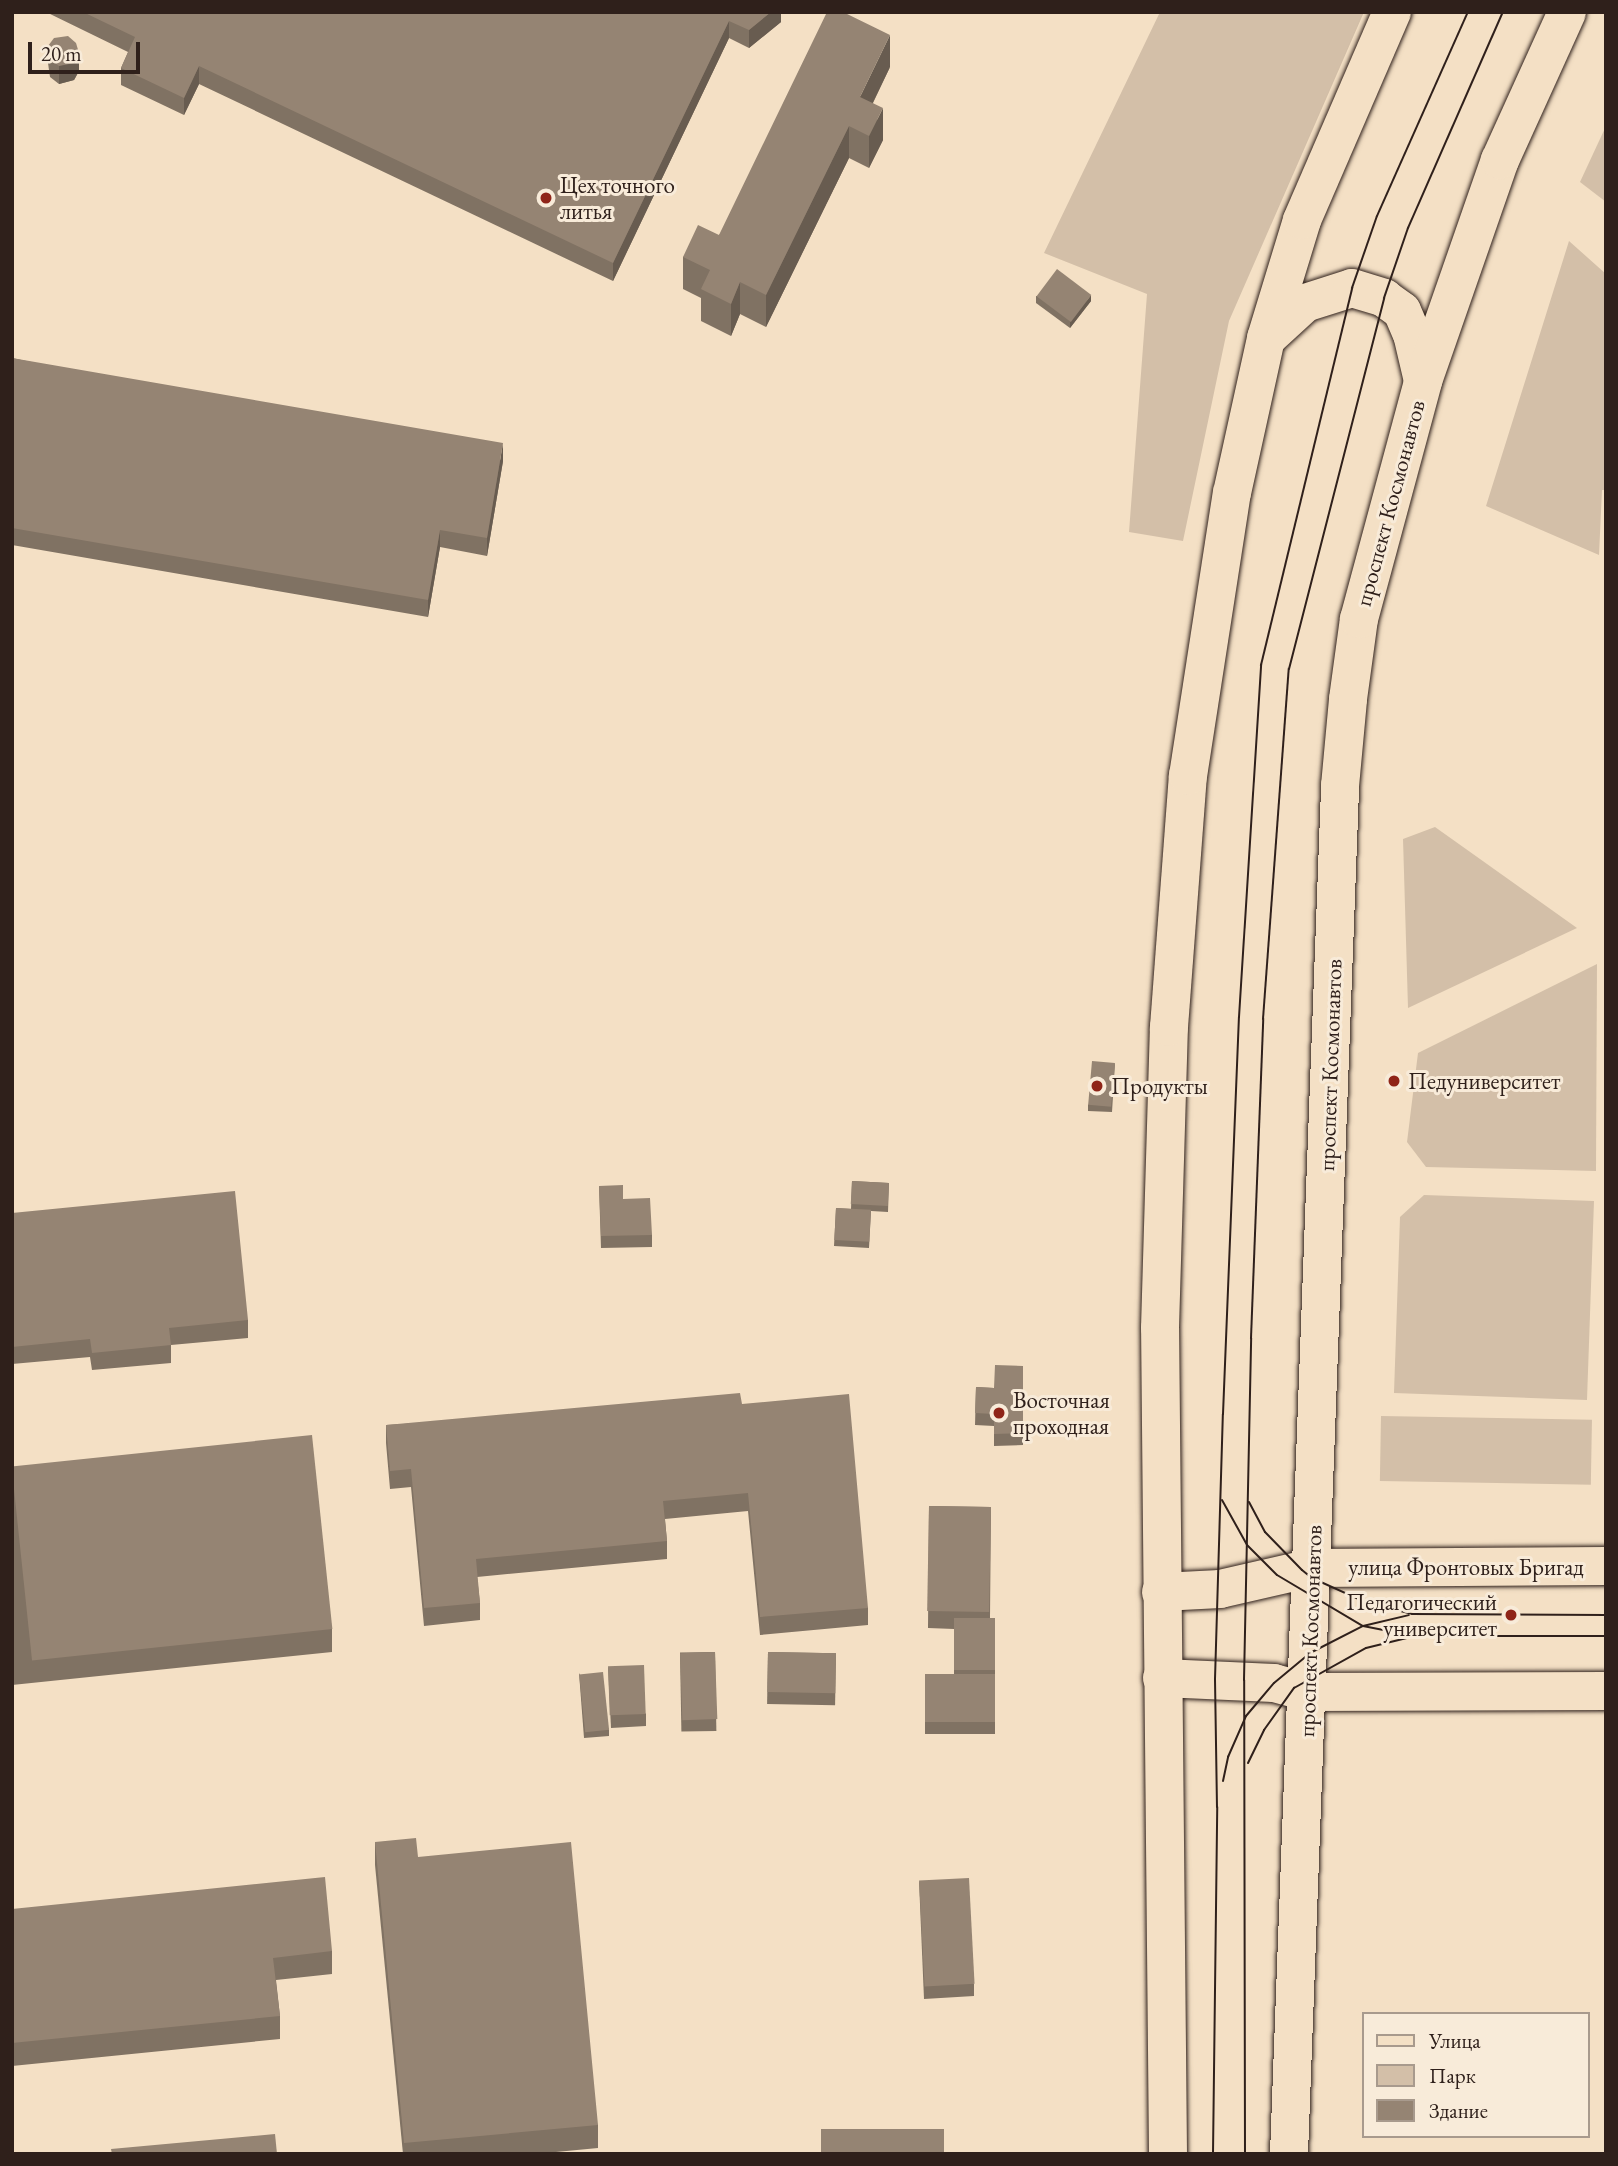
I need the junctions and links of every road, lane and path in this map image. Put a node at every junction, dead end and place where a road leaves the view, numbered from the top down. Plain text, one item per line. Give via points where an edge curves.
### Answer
1 (1392, 12) edge
2 (1567, 12) edge
3 (1266, 338) junction
4 (1423, 381) junction
5 (1606, 1566) edge
6 (1312, 1569) junction
7 (1161, 1592) junction
8 (1162, 1678) junction
9 (1606, 1691) edge
10 (1307, 1692) junction
11 (1168, 2154) edge
12 (1289, 2154) edge

1 - 3 main road via 1302,220
2 - 4 main road, проспект Космонавтов via 1500,160
3 - 4 main road via 1305,303 1352,288 1384,298 1402,311
3 - 7 main road via 1232,493 1188,776 1168,1027 1160,1328
4 - 6 main road, проспект Космонавтов via 1359,618 1348,699 1340,786
5 - 6 main road, улица Фронтовых Бригад
6 - 7 main road, улица Фронтовых Бригад via 1220,1589
6 - 10 main road, проспект Космонавтов
7 - 8 main road
8 - 10 main road via 1264,1682
8 - 11 main road
9 - 10 main road
10 - 12 main road, проспект Космонавтов

